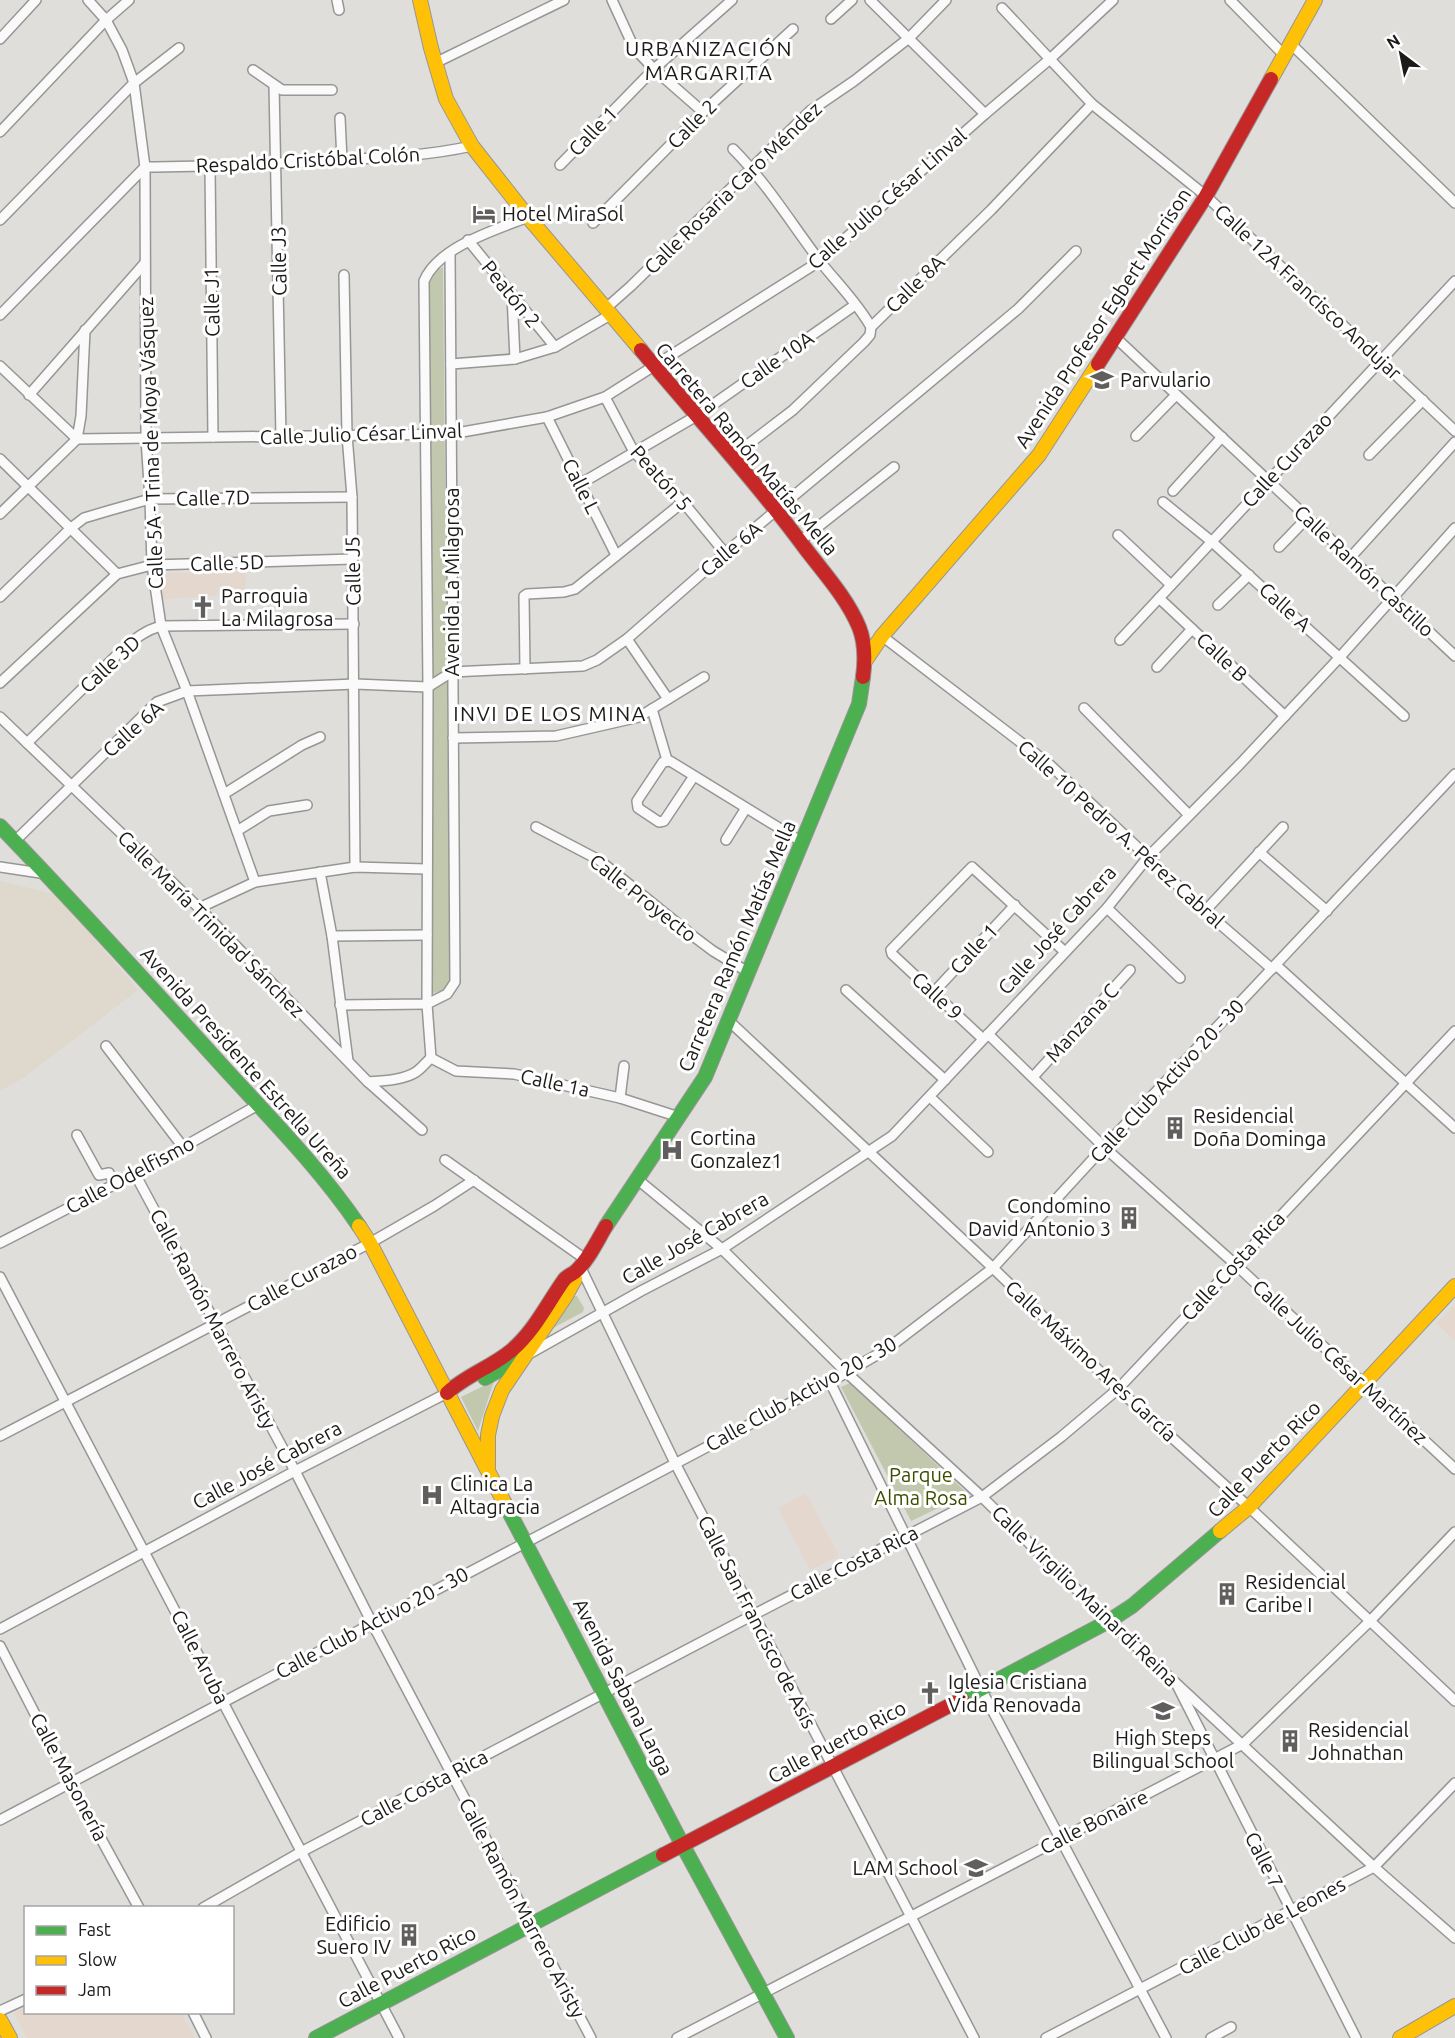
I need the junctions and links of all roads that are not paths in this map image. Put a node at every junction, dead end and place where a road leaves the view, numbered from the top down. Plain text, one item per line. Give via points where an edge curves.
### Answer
1 (36, 0) edge
2 (88, 0) edge
3 (129, 0) edge
4 (337, 0) edge
5 (420, 0) edge
6 (564, 0) edge
7 (612, 0) edge
8 (732, 0) edge
9 (852, 0) edge
10 (870, 0) edge
11 (946, 0) edge
12 (1113, 0) edge
13 (1230, 0) edge
14 (1315, 0) edge
15 (1002, 8) dead end
16 (339, 10) dead end
17 (831, 19) dead end
18 (106, 20) junction
19 (793, 29) dead end
20 (909, 38) junction
21 (0, 39) edge
22 (179, 48) dead end
23 (1287, 49) junction
24 (1050, 59) junction
25 (435, 63) junction
26 (654, 69) junction
27 (253, 70) dead end
28 (134, 83) junction
29 (274, 85) junction
30 (332, 90) dead end
31 (1092, 104) junction
32 (703, 112) junction
33 (985, 114) junction
34 (340, 118) dead end
35 (0, 132) edge
36 (472, 146) junction
37 (733, 150) dead end
38 (342, 160) junction
39 (277, 163) junction
40 (560, 165) dead end
41 (145, 167) junction
42 (210, 167) junction
43 (752, 168) junction
44 (1206, 196) junction
45 (1455, 202) edge
46 (528, 217) junction
47 (0, 220) edge
48 (594, 223) dead end
49 (468, 240) junction
50 (1076, 250) dead end
51 (450, 254) junction
52 (820, 261) junction
53 (144, 264) junction
54 (345, 275) dead end
55 (1455, 281) edge
56 (512, 295) junction
57 (855, 305) junction
58 (607, 312) junction
59 (0, 315) edge
60 (871, 327) junction
61 (85, 330) junction
62 (1116, 338) junction
63 (555, 347) junction
64 (515, 358) junction
65 (1381, 360) junction
66 (451, 364) junction
67 (0, 366) edge
68 (654, 366) junction
69 (29, 395) junction
70 (1176, 395) junction
71 (605, 397) junction
72 (1423, 400) junction
73 (699, 415) junction
74 (547, 417) junction
75 (1455, 431) edge
76 (424, 434) junction
77 (451, 434) junction
78 (347, 435) junction
79 (1137, 436) dead end
80 (213, 437) junction
81 (281, 437) junction
82 (1222, 437) junction
83 (77, 439) junction
84 (146, 439) junction
85 (1455, 442) edge
86 (634, 452) junction
87 (1369, 455) dead end
88 (733, 456) junction
89 (0, 459) edge
90 (894, 467) dead end
91 (1268, 481) junction
92 (580, 484) junction
93 (27, 488) junction
94 (1173, 491) dead end
95 (352, 497) junction
96 (150, 499) junction
97 (683, 502) junction
98 (1162, 502) dead end
99 (777, 510) junction
100 (0, 514) edge
101 (1307, 518) junction
102 (70, 528) junction
103 (1455, 528) edge
104 (1118, 535) dead end
105 (800, 541) junction
106 (1211, 541) junction
107 (1279, 548) dead end
108 (725, 553) junction
109 (616, 555) junction
110 (1350, 558) junction
111 (353, 559) junction
112 (152, 566) junction
113 (117, 574) junction
114 (1249, 575) junction
115 (1171, 585) junction
116 (0, 597) edge
117 (1159, 598) junction
118 (1394, 598) junction
119 (1218, 605) dead end
120 (354, 624) junction
121 (161, 626) junction
122 (1192, 629) junction
123 (882, 636) junction
124 (627, 639) junction
125 (1120, 640) dead end
126 (1455, 656) edge
127 (1340, 657) junction
128 (865, 662) junction
129 (1157, 667) dead end
130 (525, 669) junction
131 (452, 672) junction
132 (704, 677) dead end
133 (0, 683) edge
134 (355, 684) junction
135 (428, 687) junction
136 (187, 691) junction
137 (668, 699) junction
138 (1084, 708) dead end
139 (652, 709) junction
140 (1285, 716) junction
141 (1404, 716) dead end
142 (0, 717) edge
143 (320, 737) dead end
144 (453, 738) junction
145 (27, 743) junction
146 (667, 760) junction
147 (1455, 774) edge
148 (694, 776) junction
149 (71, 786) junction
150 (224, 794) junction
151 (307, 805) dead end
152 (747, 808) junction
153 (1189, 814) junction
154 (0, 826) edge
155 (536, 827) dead end
156 (1283, 827) dead end
157 (237, 831) junction
158 (726, 840) dead end
159 (15, 841) junction
160 (802, 842) junction
161 (1259, 852) junction
162 (1148, 857) junction
163 (0, 867) edge
164 (355, 867) junction
165 (426, 869) junction
166 (320, 872) junction
167 (47, 874) junction
168 (255, 882) junction
169 (1015, 905) junction
170 (199, 908) junction
171 (1107, 908) junction
172 (1205, 911) junction
173 (1327, 911) junction
174 (427, 935) junction
175 (332, 936) junction
176 (1065, 952) junction
177 (1274, 967) junction
178 (1130, 970) dead end
179 (748, 972) junction
180 (1180, 978) dead end
181 (846, 990) dead end
182 (933, 993) junction
183 (427, 1004) junction
184 (340, 1005) junction
185 (728, 1020) junction
186 (1455, 1031) edge
187 (986, 1037) junction
188 (106, 1046) dead end
189 (431, 1058) junction
190 (348, 1061) junction
191 (624, 1066) dead end
192 (1033, 1077) junction
193 (945, 1080) junction
194 (368, 1082) junction
195 (1407, 1084) junction
196 (930, 1097) junction
197 (620, 1098) junction
198 (258, 1105) junction
199 (679, 1117) junction
200 (1455, 1128) edge
201 (422, 1131) dead end
202 (76, 1135) dead end
203 (183, 1147) junction
204 (1104, 1147) junction
205 (988, 1152) dead end
206 (869, 1153) junction
207 (445, 1160) dead end
208 (135, 1174) junction
209 (637, 1179) junction
210 (474, 1180) junction
211 (116, 1184) junction
212 (0, 1243) edge
213 (369, 1243) junction
214 (722, 1249) junction
215 (1235, 1264) junction
216 (580, 1266) junction
217 (993, 1268) junction
218 (0, 1277) edge
219 (1455, 1286) edge
220 (603, 1313) junction
221 (216, 1323) junction
222 (428, 1352) joint
223 (525, 1356) junction
224 (847, 1373) junction
225 (830, 1382) junction
226 (1363, 1383) junction
227 (1118, 1389) junction
228 (447, 1393) junction
229 (65, 1402) junction
230 (0, 1437) edge
231 (675, 1463) junction
232 (488, 1469) junction
233 (1455, 1469) edge
234 (295, 1471) junction
235 (982, 1497) junction
236 (1249, 1507) junction
237 (1455, 1532) edge
238 (906, 1536) junction
239 (527, 1543) junction
240 (145, 1552) junction
241 (753, 1615) junction
242 (1109, 1621) junction
243 (1369, 1622) junction
244 (372, 1623) junction
245 (0, 1629) edge
246 (0, 1646) edge
247 (1174, 1681) junction
248 (981, 1689) junction
249 (604, 1694) junction
250 (223, 1701) junction
251 (1455, 1701) edge
252 (1243, 1744) junction
253 (1213, 1761) junction
254 (832, 1767) junction
255 (451, 1774) junction
256 (1455, 1783) edge
257 (71, 1784) junction
258 (0, 1820) edge
259 (1062, 1839) junction
260 (682, 1844) junction
261 (301, 1852) junction
262 (1374, 1868) junction
263 (138, 1906) edge
264 (206, 1906) edge
265 (1290, 1910) junction
266 (909, 1917) junction
267 (530, 1925) junction
268 (1455, 1938) edge
269 (1142, 1989) junction
270 (764, 1992) junction
271 (24, 2000) edge
272 (380, 2002) junction
273 (1455, 2006) edge
274 (0, 2011) edge
275 (194, 2014) edge
276 (0, 2020) edge
277 (1231, 2027) dead end
278 (10, 2038) edge
279 (206, 2038) edge
280 (316, 2038) edge
281 (399, 2038) edge
282 (591, 2038) edge
283 (677, 2038) edge
284 (788, 2038) edge
285 (974, 2038) edge
286 (1046, 2038) edge
287 (1166, 2038) edge
288 (1211, 2038) edge
289 (1356, 2038) edge
290 (1400, 2038) edge

1 - 21 street
2 - 18 street, Calle 5A - Trina de Moya Vásquez
3 - 18 street
4 - 16 street
5 - 25 main road, Carretera Ramón Matías Mella
6 - 25 street
7 - 26 street via 634,48
8 - 26 street, Calle 1
9 - 17 street
10 - 20 street
11 - 20 street, Calle Rosaria Caro Méndez
12 - 24 street, Calle Julio César Linval
13 - 23 street
14 - 23 main road, Avenida Profesor Egbert Morrison
15 - 24 street, Calle 12A Francisco Andujar
18 - 28 street, Calle 5A - Trina de Moya Vásquez
18 - 35 street
19 - 32 street, Calle 2
20 - 33 street
20 - 43 street, Calle Rosaria Caro Méndez via 810,111
22 - 28 street
23 - 44 main road, Avenida Profesor Egbert Morrison
23 - 45 street
24 - 31 street, Calle 12A Francisco Andujar
24 - 33 street, Calle Julio César Linval
25 - 36 main road, Carretera Ramón Matías Mella via 446,99
26 - 32 street
26 - 40 street, Calle 1
27 - 29 street
28 - 41 street, Calle 5A - Trina de Moya Vásquez
28 - 47 street
29 - 30 street via 282,90
29 - 39 street, Calle J3
31 - 44 street, Calle 12A Francisco Andujar
31 - 60 street, Calle 8A
32 - 48 street, Calle 2
33 - 52 street, Calle Julio César Linval
34 - 38 street
36 - 38 street, Respaldo Cristóbal Colón via 440,153
36 - 46 main road, Carretera Ramón Matías Mella
37 - 43 street
38 - 39 street, Respaldo Cristóbal Colón
39 - 42 street, Respaldo Cristóbal Colón
39 - 81 street, Calle J3
41 - 42 street, Respaldo Cristóbal Colón
41 - 53 street, Calle 5A - Trina de Moya Vásquez
41 - 59 street
42 - 80 street, Calle J1
43 - 52 street
43 - 58 street, Calle Rosaria Caro Méndez
44 - 62 main road, Avenida Profesor Egbert Morrison
44 - 65 street, Calle 12A Francisco Andujar
46 - 49 street, Avenida La Milagrosa
46 - 58 main road, Carretera Ramón Matías Mella
49 - 51 street, Avenida La Milagrosa
49 - 56 street, Peatón 2
50 - 99 street, Calle 6A via 1018,309
51 - 66 street, Avenida La Milagrosa
51 - 76 street, Avenida La Milagrosa via 429,270 423,281
52 - 57 street
52 - 68 street, Calle Julio César Linval
53 - 61 street
53 - 84 street, Calle 5A - Trina de Moya Vásquez
54 - 78 street, Calle J5
55 - 65 street, Calle Curazao
56 - 63 street, Peatón 2
56 - 64 street
57 - 60 street
57 - 73 street, Calle 10A
58 - 63 street, Calle Rosaria Caro Méndez
58 - 68 main road, Carretera Ramón Matías Mella
60 - 88 street, Calle 8A via 870,335 792,410
61 - 69 street
61 - 83 street
62 - 70 street, Calle Ramón Castillo
62 - 123 main road, Avenida Profesor Egbert Morrison via 1039,455
63 - 64 street, Calle Rosaria Caro Méndez
64 - 66 street, Calle Rosaria Caro Méndez
65 - 72 street, Calle 12A Francisco Andujar
65 - 91 street, Calle Curazao
66 - 77 street, Avenida La Milagrosa
67 - 69 street
68 - 71 street, Calle Julio César Linval
68 - 73 main road, Carretera Ramón Matías Mella
69 - 83 street
70 - 79 street
70 - 82 street, Calle Ramón Castillo
71 - 74 street, Calle Julio César Linval
71 - 86 street, Peatón 5
72 - 75 street, Calle 12A Francisco Andujar
72 - 87 street
73 - 86 street, Calle 10A
73 - 88 main road, Carretera Ramón Matías Mella
74 - 77 street, Calle Julio César Linval
74 - 92 street, Calle L
76 - 77 street, Calle Julio César Linval
76 - 78 street, Calle Julio César Linval
76 - 135 street, Avenida La Milagrosa
77 - 131 street, Avenida La Milagrosa
78 - 81 street, Calle Julio César Linval
78 - 95 street, Calle J5
80 - 81 street, Calle Julio César Linval
80 - 84 street, Calle Julio César Linval
82 - 91 street, Calle Ramón Castillo
82 - 94 street
83 - 84 street, Calle Julio César Linval
83 - 93 street
84 - 96 street, Calle 5A - Trina de Moya Vásquez
85 - 110 street
86 - 92 street, Calle 10A
86 - 97 street, Peatón 5
88 - 99 main road, Carretera Ramón Matías Mella
89 - 93 street
90 - 105 street
91 - 101 street, Calle Ramón Castillo
91 - 106 street, Calle Curazao
92 - 109 street, Calle L
93 - 100 street
93 - 102 street
95 - 96 street, Calle 7D
95 - 111 street, Calle J5
96 - 102 street, Calle 7D via 84,518
96 - 112 street, Calle 5A - Trina de Moya Vásquez
97 - 108 street, Peatón 5
97 - 109 street
98 - 106 street, Calle A
99 - 105 main road, Carretera Ramón Matías Mella
99 - 108 street, Calle 6A
101 - 107 street
101 - 110 street, Calle Ramón Castillo
102 - 113 street
102 - 116 street, Calle 7D
103 - 118 street, Calle José Cabrera
104 - 115 street
105 - 128 main road, Carretera Ramón Matías Mella via 843,598 860,629
106 - 114 street, Calle A
106 - 115 street, Calle Curazao
108 - 124 street, Calle 6A
109 - 130 street via 570,591 524,596
110 - 118 street, Calle Ramón Castillo
111 - 112 street, Calle 5D
111 - 120 street, Calle J5
112 - 113 street, Calle 5D
112 - 121 street, Calle 5A - Trina de Moya Vásquez
113 - 133 street
114 - 119 street
114 - 127 street, Calle A
115 - 117 street, Calle Curazao
117 - 122 street, Calle B
117 - 125 street, Calle Curazao
118 - 126 street, Calle Ramón Castillo
118 - 127 street, Calle José Cabrera
120 - 121 street, Calle 3D
120 - 134 street, Calle J5
121 - 136 street, Calle 5A - Trina de Moya Vásquez
121 - 145 street, Calle 3D via 131,642
122 - 129 street
122 - 140 street, Calle B
123 - 128 main road, Avenida Profesor Egbert Morrison
123 - 162 street, Calle 10 Pedro A. Pérez Cabral via 1049,764
124 - 130 street, Calle 6A via 583,666
124 - 137 street
127 - 140 street, Calle José Cabrera
127 - 141 street, Calle A
128 - 160 main road, Carretera Ramón Matías Mella via 860,704
130 - 131 street, Calle 6A
131 - 135 street, Calle 6A
131 - 144 street, Avenida La Milagrosa
132 - 137 street
134 - 135 street, Calle 6A
134 - 136 street, Calle 6A
134 - 164 street, Calle J5
135 - 165 street, Avenida La Milagrosa
136 - 149 street, Calle 6A via 157,702
136 - 150 street, Calle 5A - Trina de Moya Vásquez
137 - 139 street
138 - 153 street
139 - 144 street via 639,717 556,736
139 - 146 street
140 - 153 street, Calle José Cabrera
142 - 145 street, Calle María Trinidad Sánchez
143 - 150 street
144 - 183 street, Avenida La Milagrosa via 455,982 447,994
145 - 149 street, Calle María Trinidad Sánchez
146 - 148 street
146 - 148 street via 637,801 638,808 659,822 664,822
147 - 173 street, Calle Club Activo 20 - 30
148 - 152 street
149 - 159 street, Calle 6A
149 - 170 street, Calle María Trinidad Sánchez
150 - 157 street, Calle 5A - Trina de Moya Vásquez
151 - 157 street via 269,811
152 - 158 street
152 - 160 street
153 - 162 street, Calle José Cabrera
154 - 159 main road, Avenida Presidente Estrella Ureña
155 - 179 street, Calle Proyecto via 600,860 713,951
156 - 161 street
157 - 168 street, Calle 5A - Trina de Moya Vásquez
159 - 167 main road, Avenida Presidente Estrella Ureña
160 - 179 main road, Carretera Ramón Matías Mella
161 - 172 street
161 - 173 street
162 - 171 street, Calle José Cabrera
162 - 172 street, Calle 10 Pedro A. Pérez Cabral
163 - 167 street
164 - 165 street
164 - 166 street
165 - 174 street, Avenida La Milagrosa
166 - 168 street
166 - 175 street
167 - 198 main road, Avenida Presidente Estrella Ureña
168 - 170 street
169 - 176 street
169 - 182 street, Calle 1
169 - 182 street, Calle 9 via 972,867 891,952
170 - 190 street, Calle María Trinidad Sánchez
171 - 176 street, Calle José Cabrera
171 - 180 street
172 - 177 street, Calle 10 Pedro A. Pérez Cabral
173 - 177 street, Calle Club Activo 20 - 30
174 - 175 street
174 - 183 street, Avenida La Milagrosa
175 - 184 street
176 - 187 street, Calle José Cabrera
177 - 195 street, Calle 10 Pedro A. Pérez Cabral
177 - 204 street, Calle Club Activo 20 - 30
178 - 192 street, Manzana C
179 - 185 main road, Carretera Ramón Matías Mella
181 - 193 street
182 - 187 street, Calle 9
183 - 184 street
183 - 189 street, Avenida La Milagrosa
184 - 190 street
185 - 199 main road, Carretera Ramón Matías Mella via 705,1077
185 - 206 street, Calle Máximo Ares García
186 - 195 street, Calle Costa Rica
187 - 192 street, Calle Julio César Martínez
187 - 193 street, Calle José Cabrera
188 - 203 street
189 - 194 street via 416,1072
189 - 197 street, Calle 1a via 456,1071 514,1074
190 - 194 street, Calle María Trinidad Sánchez
191 - 197 street
192 - 204 street, Calle Julio César Martínez
193 - 196 street, Calle José Cabrera
194 - 201 street, Calle María Trinidad Sánchez
195 - 200 street, Calle 10 Pedro A. Pérez Cabral
195 - 215 street, Calle Costa Rica
196 - 205 street
196 - 206 street, Calle José Cabrera via 892,1136
197 - 199 street, Calle 1a
198 - 203 street, Calle Odelfismo
198 - 213 main road, Avenida Presidente Estrella Ureña via 342,1201
199 - 209 main road, Carretera Ramón Matías Mella
202 - 211 street via 99,1175 109,1173
203 - 208 street, Calle Odelfismo
204 - 215 street, Calle Julio César Martínez
204 - 217 street, Calle Club Activo 20 - 30
206 - 214 street, Calle José Cabrera
206 - 217 street, Calle Máximo Ares García
207 - 210 street
208 - 211 street, Calle Odelfismo
208 - 221 street, Calle Ramón Marrero Aristy
209 - 214 street, Calle Virgilio Mainardi Reina
209 - 216 main road, Carretera Ramón Matías Mella
210 - 213 street, Calle Curazao
210 - 216 street
211 - 212 street, Calle Odelfismo
213 - 221 street, Calle Curazao
213 - 222 main road, Avenida Presidente Estrella Ureña
214 - 220 street, Calle José Cabrera
214 - 224 street, Calle Virgilio Mainardi Reina
215 - 226 street, Calle Julio César Martínez
215 - 227 street, Calle Costa Rica
216 - 220 street, Calle San Francisco de Asís
216 - 223 main road, Carretera Ramón Matías Mella via 565,1297
216 - 228 main road, Carretera Ramón Matías Mella via 566,1277 509,1354 454,1385
217 - 224 street, Calle Club Activo 20 - 30 via 887,1349
217 - 227 street, Calle Máximo Ares García
218 - 229 street, Calle Aruba
219 - 226 main road, Calle Puerto Rico
220 - 223 street, Calle José Cabrera
220 - 231 street, Calle San Francisco de Asís
221 - 229 street, Calle Curazao
221 - 234 street, Calle Ramón Marrero Aristy
222 - 228 main road, Avenida Sabana Larga
223 - 228 main road, Calle José Cabrera via 460,1392
223 - 232 main road, Carretera Ramón Matías Mella via 502,1390 492,1416
224 - 225 street, Calle Club Activo 20 - 30
224 - 235 street, Calle Virgilio Mainardi Reina
225 - 231 street, Calle Club Activo 20 - 30
225 - 238 street
226 - 233 street, Calle Julio César Martínez
226 - 236 main road, Calle Puerto Rico
227 - 235 street, Calle Costa Rica
227 - 236 street, Calle Máximo Ares García
228 - 232 main road, Avenida Sabana Larga
228 - 234 street, Calle José Cabrera
229 - 230 street, Calle Curazao
229 - 240 street, Calle Aruba
231 - 239 street, Calle Club Activo 20 - 30
231 - 241 street, Calle San Francisco de Asís
232 - 239 main road, Avenida Sabana Larga
234 - 240 street, Calle José Cabrera
234 - 244 street, Calle Ramón Marrero Aristy
235 - 238 street, Calle Costa Rica
235 - 242 street, Calle Virgilio Mainardi Reina
236 - 242 main road, Calle Puerto Rico
236 - 243 street, Calle Máximo Ares García
237 - 243 street, Calle Bonaire
238 - 241 street, Calle Costa Rica
238 - 248 street
239 - 244 street, Calle Club Activo 20 - 30
239 - 249 main road, Avenida Sabana Larga
240 - 245 street, Calle José Cabrera
240 - 250 street, Calle Aruba
241 - 249 street, Calle Costa Rica
241 - 254 street, Calle San Francisco de Asís
242 - 247 street, Calle Virgilio Mainardi Reina
242 - 248 main road, Calle Puerto Rico
243 - 251 street, Calle Máximo Ares García
243 - 252 street, Calle Bonaire
244 - 250 street, Calle Club Activo 20 - 30
244 - 255 street, Calle Ramón Marrero Aristy
246 - 257 street, Calle Masonería
247 - 252 street, Calle Virgilio Mainardi Reina
247 - 253 street, Calle 7
248 - 254 main road, Calle Puerto Rico
248 - 259 street
249 - 255 street, Calle Costa Rica
249 - 260 main road, Avenida Sabana Larga
250 - 257 street, Calle Club Activo 20 - 30
250 - 261 street, Calle Aruba
252 - 253 street, Calle Bonaire
252 - 262 street, Calle Virgilio Mainardi Reina
253 - 259 street, Calle Bonaire
253 - 265 street, Calle 7
254 - 260 main road, Calle Puerto Rico
254 - 266 street, Calle San Francisco de Asís
255 - 261 street, Calle Costa Rica
255 - 267 street, Calle Ramón Marrero Aristy
256 - 262 street, Calle Club de Leones
257 - 258 street, Calle Club Activo 20 - 30
257 - 263 street, Calle Masonería
259 - 266 street, Calle Bonaire
259 - 269 street
260 - 267 main road, Calle Puerto Rico
260 - 270 main road, Avenida Sabana Larga
261 - 264 street, Calle Costa Rica
261 - 272 street, Calle Aruba
262 - 265 street, Calle Club de Leones
262 - 268 street, Calle Virgilio Mainardi Reina
265 - 269 street, Calle Club de Leones
265 - 289 street, Calle 7
266 - 270 street, Calle Bonaire
266 - 285 street, Calle San Francisco de Asís
267 - 272 main road, Calle Puerto Rico
267 - 282 street, Calle Ramón Marrero Aristy
269 - 286 street, Calle Club de Leones
269 - 287 street
270 - 283 street, Calle Bonaire
270 - 284 main road, Avenida Sabana Larga
271 - 274 street
272 - 280 main road, Calle Puerto Rico
272 - 281 street, Calle Aruba
273 - 290 main road
275 - 279 street
276 - 278 main road
277 - 288 street

